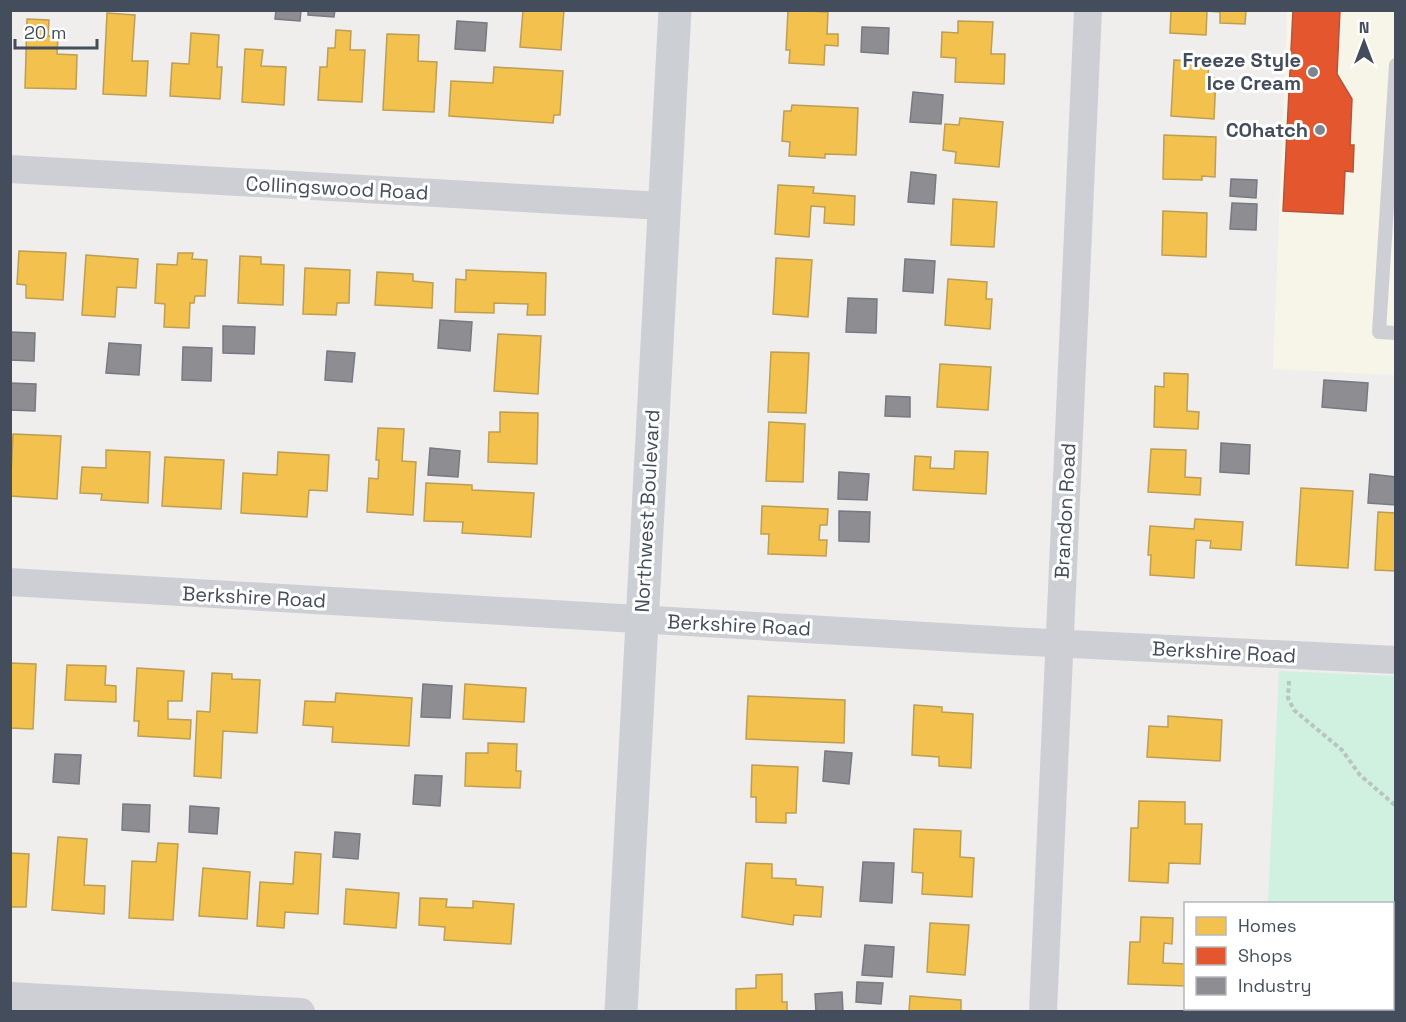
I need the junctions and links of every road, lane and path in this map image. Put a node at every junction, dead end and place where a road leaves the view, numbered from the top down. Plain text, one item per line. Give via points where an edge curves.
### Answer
1 (675, 10) edge
2 (1088, 10) edge
3 (1395, 65) edge
4 (10, 169) edge
5 (663, 206) junction
6 (1395, 333) edge
7 (10, 582) edge
8 (641, 620) junction
9 (1059, 644) junction
10 (1395, 660) edge
11 (1289, 681) dead end
12 (1395, 807) edge
13 (10, 996) edge
14 (301, 1011) edge
15 (621, 1011) edge
16 (1043, 1011) edge

1 - 5 main road, Northwest Boulevard
2 - 9 street, Brandon Road
3 - 6 lane via 1379,332
4 - 5 street, Collingswood Road
5 - 8 main road, Northwest Boulevard
7 - 8 street, Berkshire Road
8 - 9 street, Berkshire Road
8 - 15 main road, Northwest Boulevard
9 - 10 street, Berkshire Road
9 - 16 street, Brandon Road
11 - 12 path via 1288,698 1294,710 1342,750 1360,775
13 - 14 street

